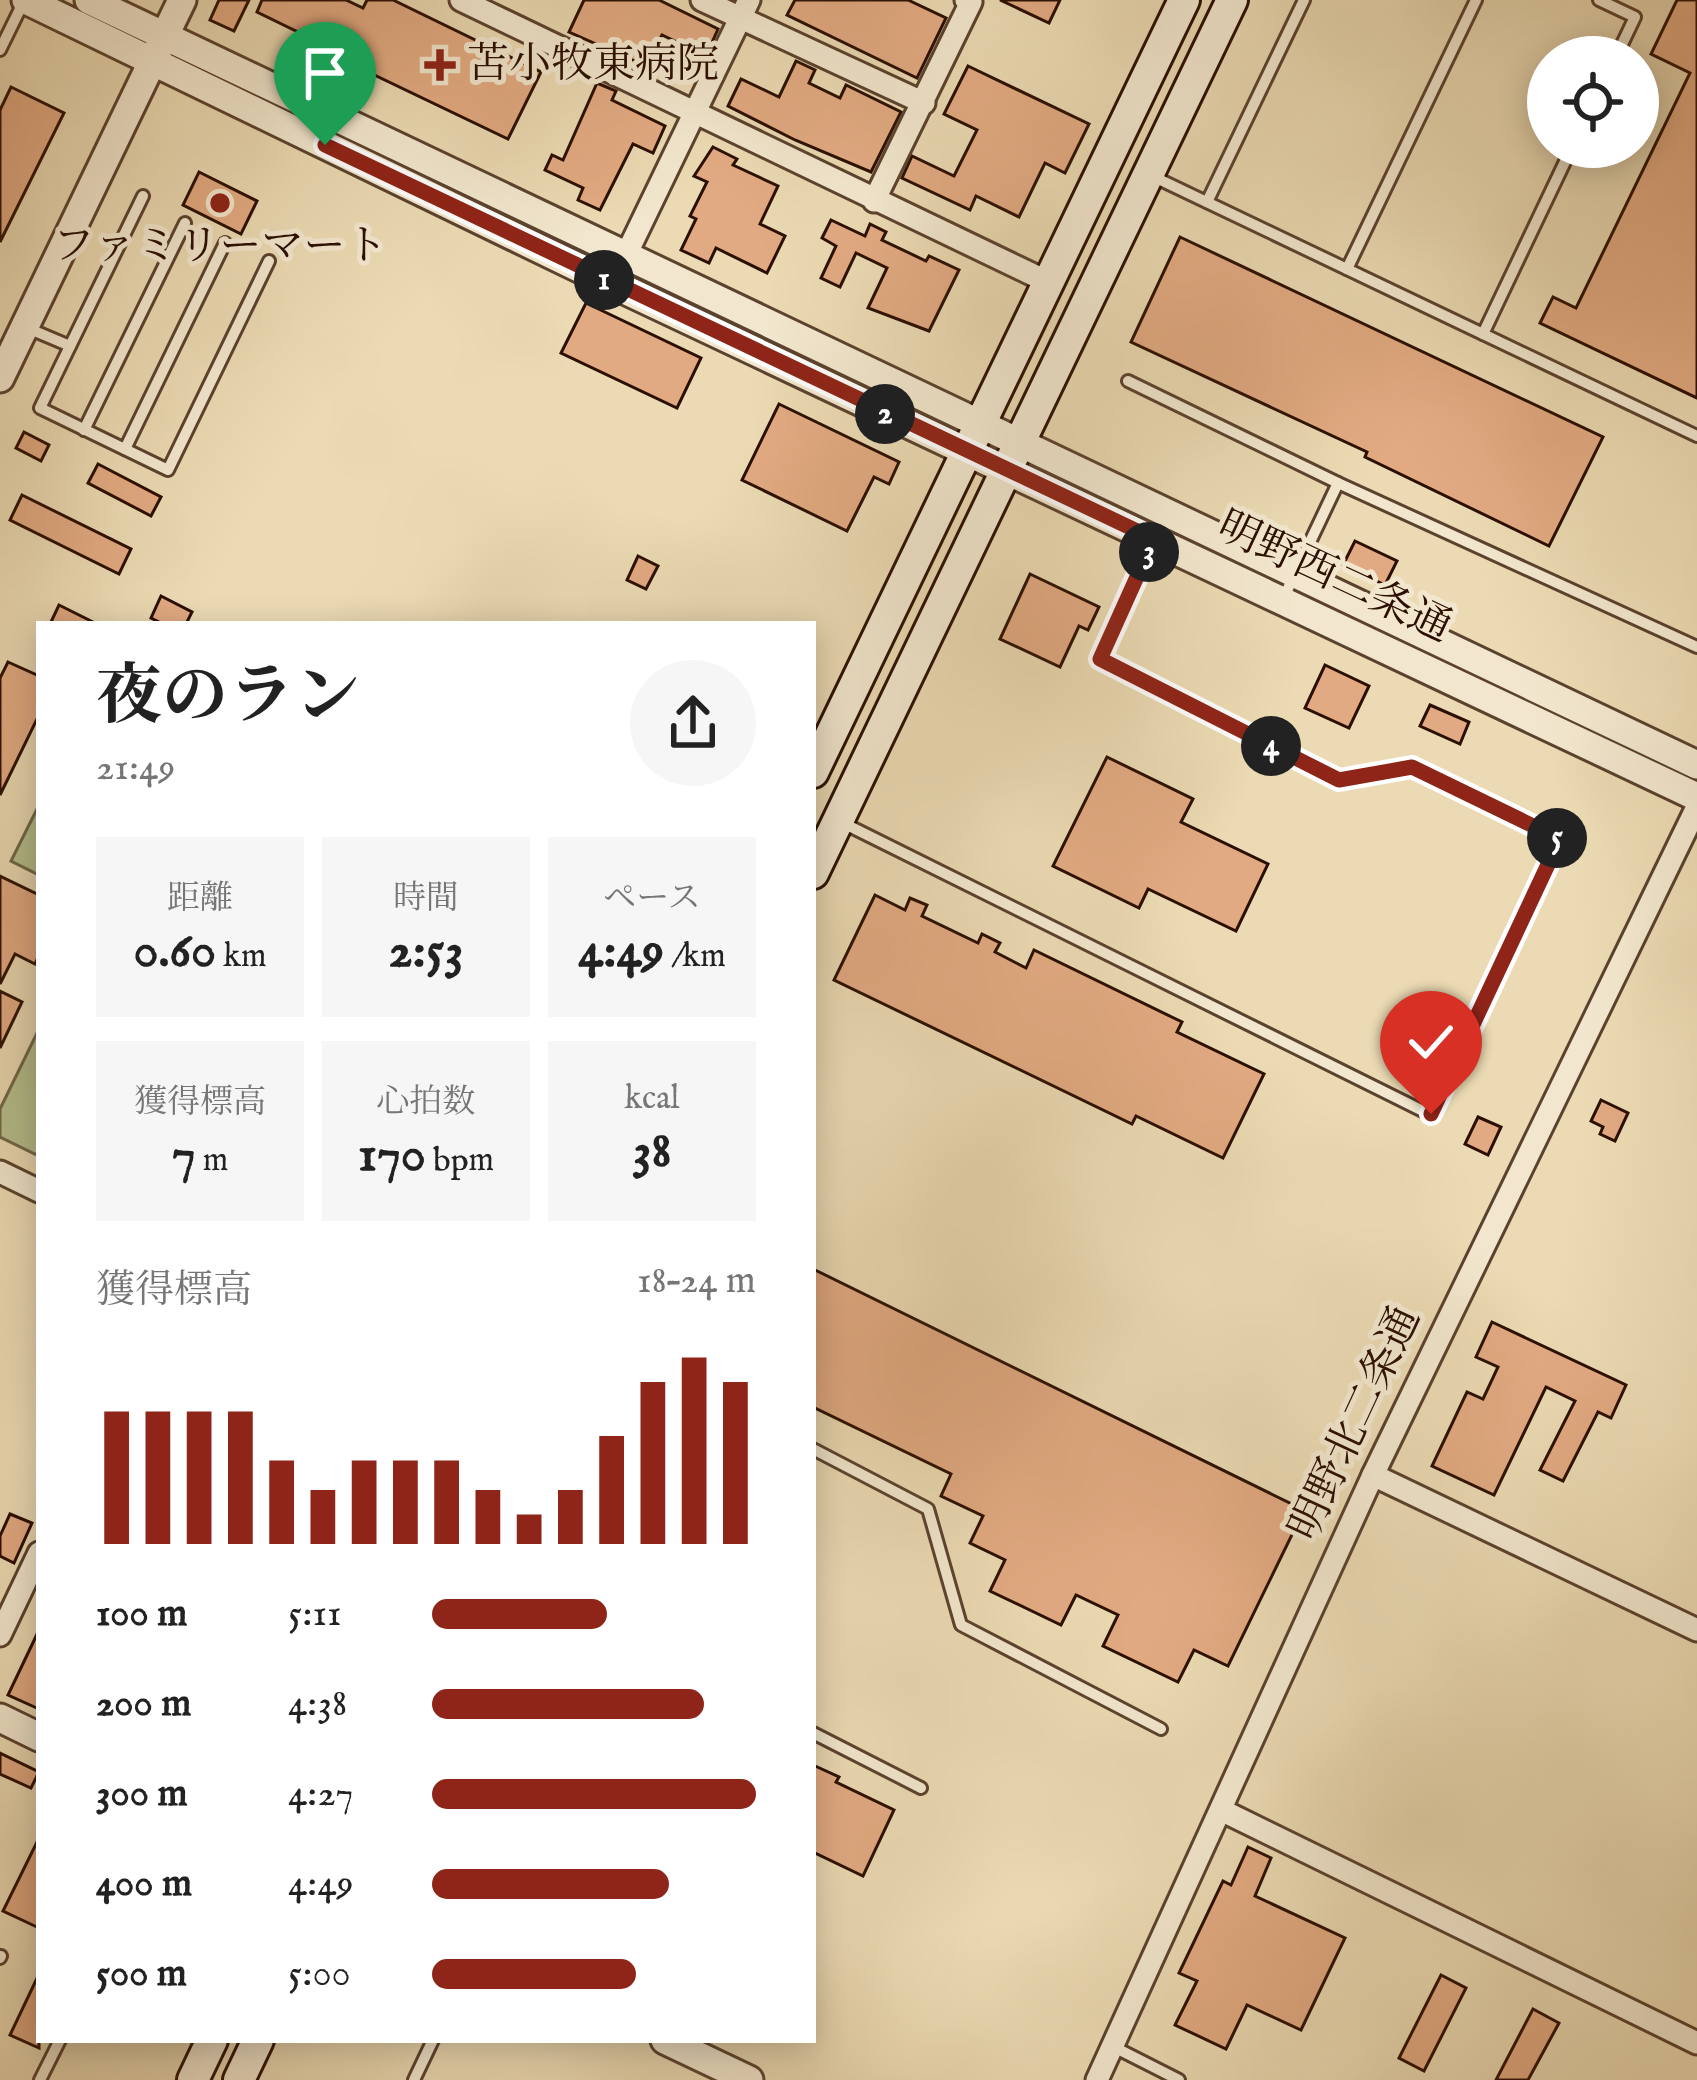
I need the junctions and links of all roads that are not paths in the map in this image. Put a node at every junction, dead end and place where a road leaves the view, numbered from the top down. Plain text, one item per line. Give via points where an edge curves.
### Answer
1 (26, 0) edge
2 (89, 0) edge
3 (182, 0) edge
4 (461, 0) edge
5 (702, 0) edge
6 (966, 0) edge
7 (1184, 0) edge
8 (1232, 0) edge
9 (1304, 0) edge
10 (1476, 0) edge
11 (1599, 0) edge
12 (744, 9) edge
13 (1626, 36) edge
14 (159, 49) junction
15 (0, 50) edge
16 (924, 103) junction
17 (693, 113) junction
18 (1563, 168) edge
19 (1148, 174) junction
20 (143, 196) dead end
21 (874, 201) junction
22 (1207, 202) junction
23 (185, 223) dead end
24 (225, 243) dead end
25 (626, 256) junction
26 (269, 261) dead end
27 (1347, 269) junction
28 (1048, 282) junction
29 (612, 284) junction
30 (25, 327) junction
31 (1483, 334) junction
32 (70, 346) junction
33 (0, 378) edge
34 (1128, 381) dead end
35 (84, 430) junction
36 (1697, 436) edge
37 (970, 438) junction
38 (125, 449) junction
39 (1012, 456) junction
40 (1338, 483) junction
41 (1161, 527) junction
42 (1294, 574) junction
43 (1282, 600) junction
44 (1697, 647) edge
45 (1697, 765) edge
46 (816, 766) edge
47 (1697, 797) edge
48 (1697, 807) edge
49 (838, 820) junction
50 (816, 867) edge
51 (0, 1172) edge
52 (36, 1190) edge
53 (816, 1451) edge
54 (1373, 1474) junction
55 (36, 1559) edge
56 (1697, 1630) edge
57 (0, 1635) edge
58 (0, 1718) edge
59 (1161, 1729) dead end
60 (816, 1735) edge
61 (36, 1736) edge
62 (921, 1788) dead end
63 (1221, 1810) junction
64 (58, 2043) edge
65 (204, 2043) edge
66 (257, 2043) edge
67 (432, 2043) edge
68 (671, 2043) edge
69 (1697, 2043) edge
70 (1112, 2046) junction
71 (40, 2080) edge
72 (193, 2080) edge
73 (239, 2080) edge
74 (414, 2080) edge
75 (749, 2080) edge
76 (1096, 2080) edge
77 (1179, 2080) edge

1 - 14 street, 明野西二条通
1 - 15 lane
2 - 14 street, 明野西二条通
3 - 14 street
4 - 17 street
5 - 12 street
6 - 16 street
7 - 28 main road
8 - 19 main road
9 - 22 lane
10 - 27 lane
11 - 13 lane via 1635,17
12 - 16 street
12 - 17 street
14 - 25 street, 明野西二条通
14 - 29 street, 明野西二条通
14 - 30 street
16 - 21 street
17 - 21 street
17 - 25 street
18 - 31 lane
19 - 22 lane
19 - 39 main road
20 - 32 lane
21 - 28 street
22 - 27 lane
23 - 35 lane
24 - 38 lane
25 - 29 street
25 - 37 street, 明野西二条通
26 - 38 lane via 168,470
27 - 31 lane
28 - 37 main road
29 - 37 street, 明野西二条通
30 - 32 lane
30 - 33 street
31 - 36 lane
32 - 35 lane via 40,409
34 - 40 lane
35 - 38 lane
37 - 39 street, 明野西二条通
37 - 46 main road
39 - 41 street, 明野西二条通
39 - 49 main road
40 - 42 lane
40 - 44 lane
41 - 42 street, 明野西二条通
41 - 43 street, 明野西二条通
41 - 49 lane via 1100,659 1339,780 1412,767 1560,839 1431,1114
42 - 43 lane
42 - 45 street, 明野西二条通
43 - 47 street, 明野西二条通
48 - 54 street, 明野北二条通
49 - 50 main road
51 - 52 street
53 - 59 lane via 928,1509 961,1624
54 - 56 street
54 - 63 street, 明野北二条通
55 - 57 street
58 - 61 street
60 - 62 lane
63 - 69 street
63 - 70 street, 明野北二条通
64 - 71 lane
65 - 72 main road
66 - 73 main road
67 - 74 lane
68 - 75 street
70 - 76 street, 明野北二条通
70 - 77 lane

